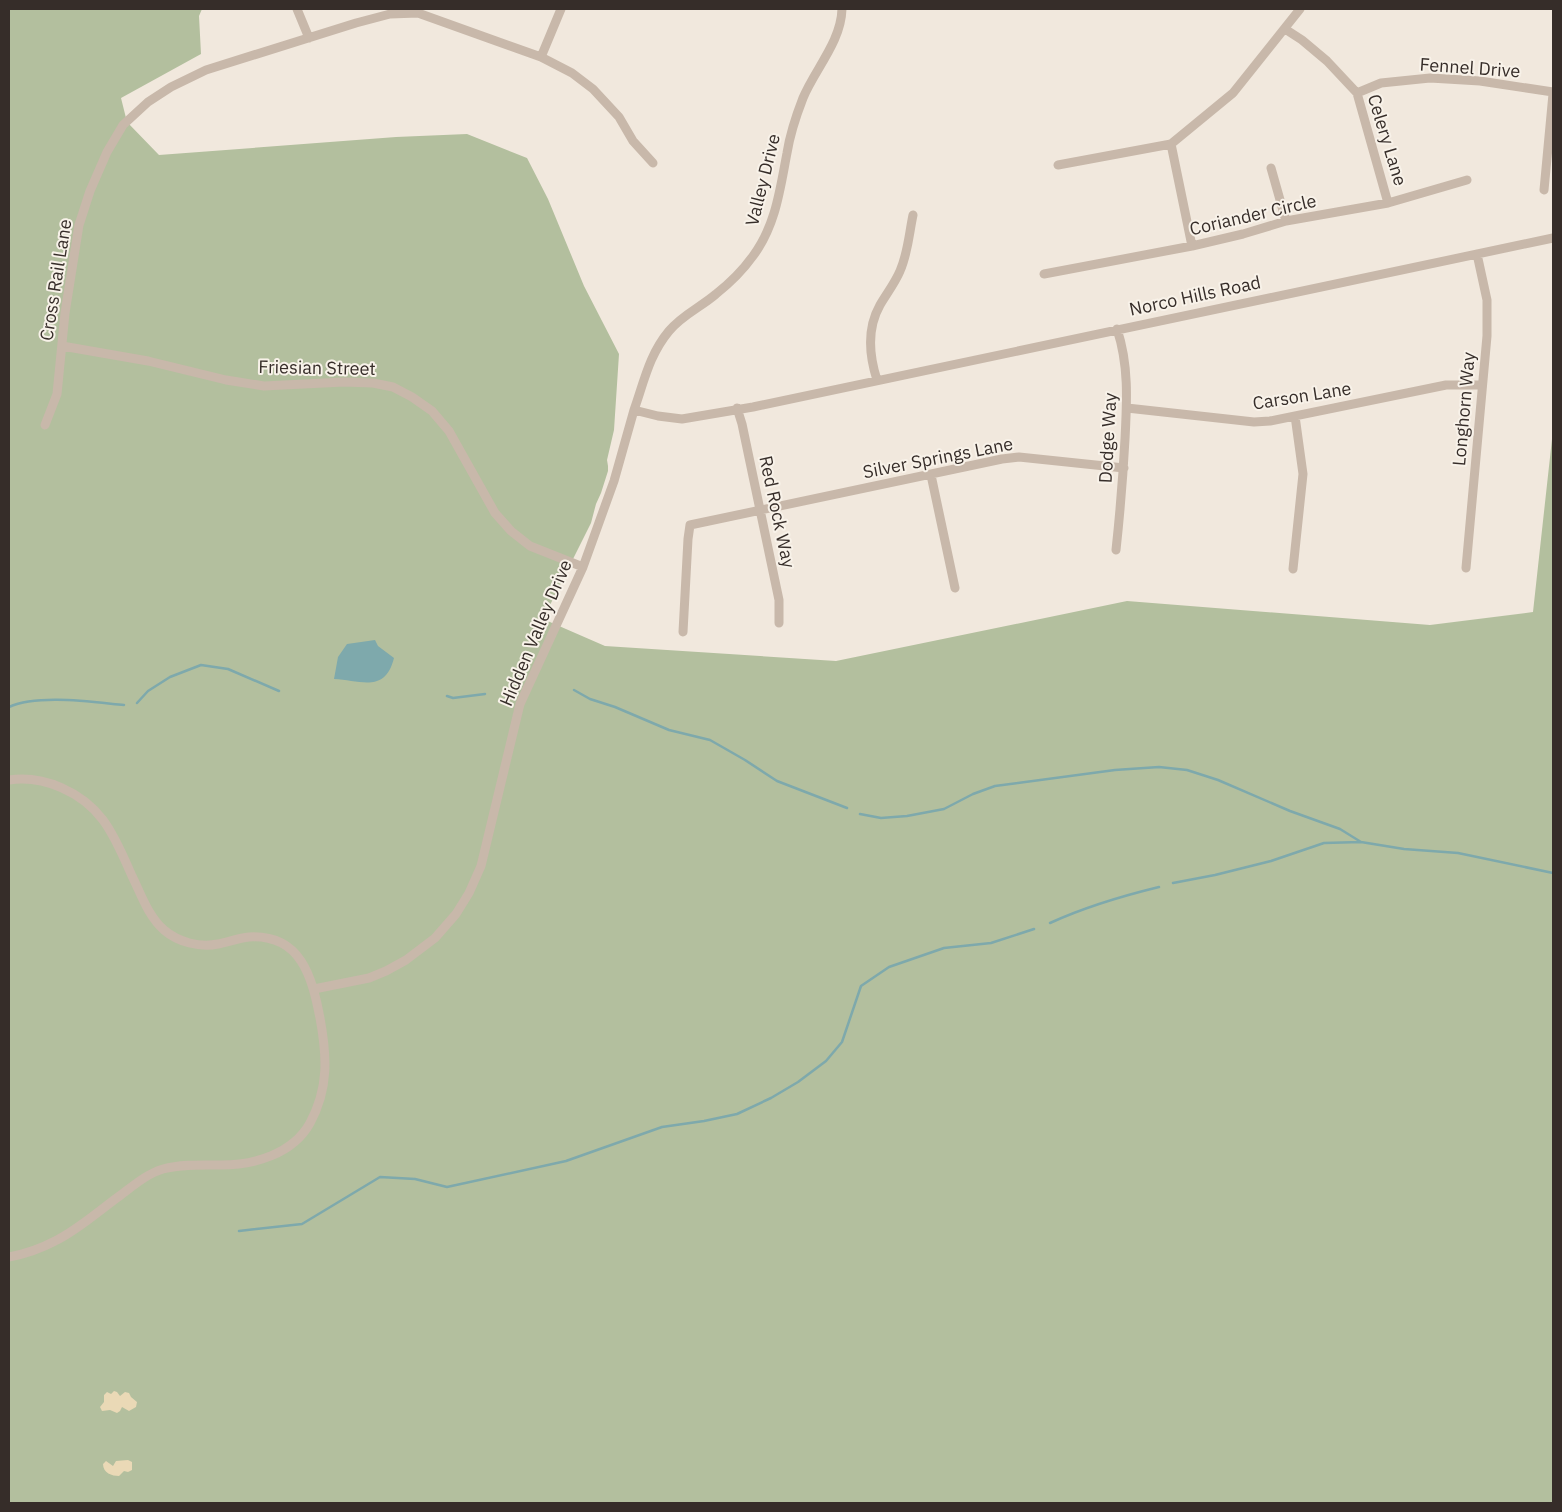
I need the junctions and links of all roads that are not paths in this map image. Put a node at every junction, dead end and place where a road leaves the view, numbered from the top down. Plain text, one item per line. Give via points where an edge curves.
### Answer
1 (298, 9) edge
2 (561, 9) edge
3 (842, 9) edge
4 (1300, 9) edge
5 (1285, 29) junction
6 (309, 38) junction
7 (541, 57) junction
8 (1357, 93) junction
9 (1553, 93) edge
10 (1171, 144) junction
11 (653, 163) dead end
12 (1058, 165) dead end
13 (1271, 168) dead end
14 (1467, 180) dead end
15 (1544, 190) dead end
16 (1388, 203) junction
17 (913, 215) dead end
18 (1286, 221) junction
19 (1553, 238) edge
20 (1192, 246) junction
21 (1477, 254) junction
22 (1044, 274) dead end
23 (1117, 329) junction
24 (62, 346) junction
25 (877, 380) junction
26 (1482, 385) junction
27 (737, 408) junction
28 (1127, 408) junction
29 (634, 410) junction
30 (1294, 416) junction
31 (45, 425) dead end
32 (1124, 468) junction
33 (930, 475) junction
34 (759, 511) junction
35 (1116, 550) dead end
36 (583, 567) junction
37 (1466, 568) dead end
38 (1293, 569) dead end
39 (955, 588) dead end
40 (780, 623) dead end
41 (683, 632) dead end
42 (9, 780) edge
43 (314, 989) junction
44 (9, 1257) edge

1 - 6 street
2 - 7 street
3 - 29 street, Valley Drive via 836,34 795,120 773,221 754,255 740,272 669,331 653,356
4 - 5 street
5 - 8 street, Celery Lane via 1327,61
5 - 10 street via 1233,93
6 - 7 street, Cross Rail Lane via 390,14 418,13
6 - 24 street, Cross Rail Lane via 197,74 148,102 123,125 107,152 79,225
7 - 11 street, Cross Rail Lane via 572,73 593,89 619,117 633,141
8 - 9 street, Fennel Drive via 1381,83 1430,78 1480,81
8 - 16 street, Celery Lane
9 - 15 street
10 - 12 street
10 - 20 street
13 - 18 street
14 - 16 street, Coriander Circle
16 - 18 street, Coriander Circle
17 - 25 street via 907,254 872,326 870,346
18 - 20 street, Coriander Circle
19 - 21 street, Norco Hills Road
20 - 22 street, Coriander Circle
21 - 23 street, Norco Hills Road
21 - 26 street, Longhorn Way via 1487,300
23 - 25 street, Norco Hills Road
23 - 28 street, Dodge Way via 1126,368
24 - 31 street, Cross Rail Lane via 57,394
24 - 36 street, Friesian Street via 264,386 344,382 393,387 432,412 450,430 495,513 511,531 530,546
25 - 27 street, Norco Hills Road
26 - 30 street, Carson Lane via 1446,385
26 - 37 street, Longhorn Way
27 - 29 street via 682,420
27 - 34 street, Red Rock Way
28 - 30 street, Carson Lane via 1254,422
28 - 32 street, Dodge Way
29 - 36 street, Hidden Valley Drive via 614,481
30 - 38 street via 1302,474
32 - 33 street, Silver Springs Lane via 1019,457
32 - 35 street, Dodge Way
33 - 34 street, Silver Springs Lane
33 - 39 street
34 - 40 street, Red Rock Way via 779,600
34 - 41 street, Silver Springs Lane via 690,525
36 - 43 street, Hidden Valley Drive via 520,704 481,866 469,894 435,938 406,960 369,978
42 - 43 street via 43,781 60,786 96,811 114,839 148,910 164,930 184,942 200,945 216,945 249,937 271,939 290,948 299,958
43 - 44 street via 326,1052 324,1081 319,1104 298,1139 268,1158 164,1169 140,1182 58,1240

